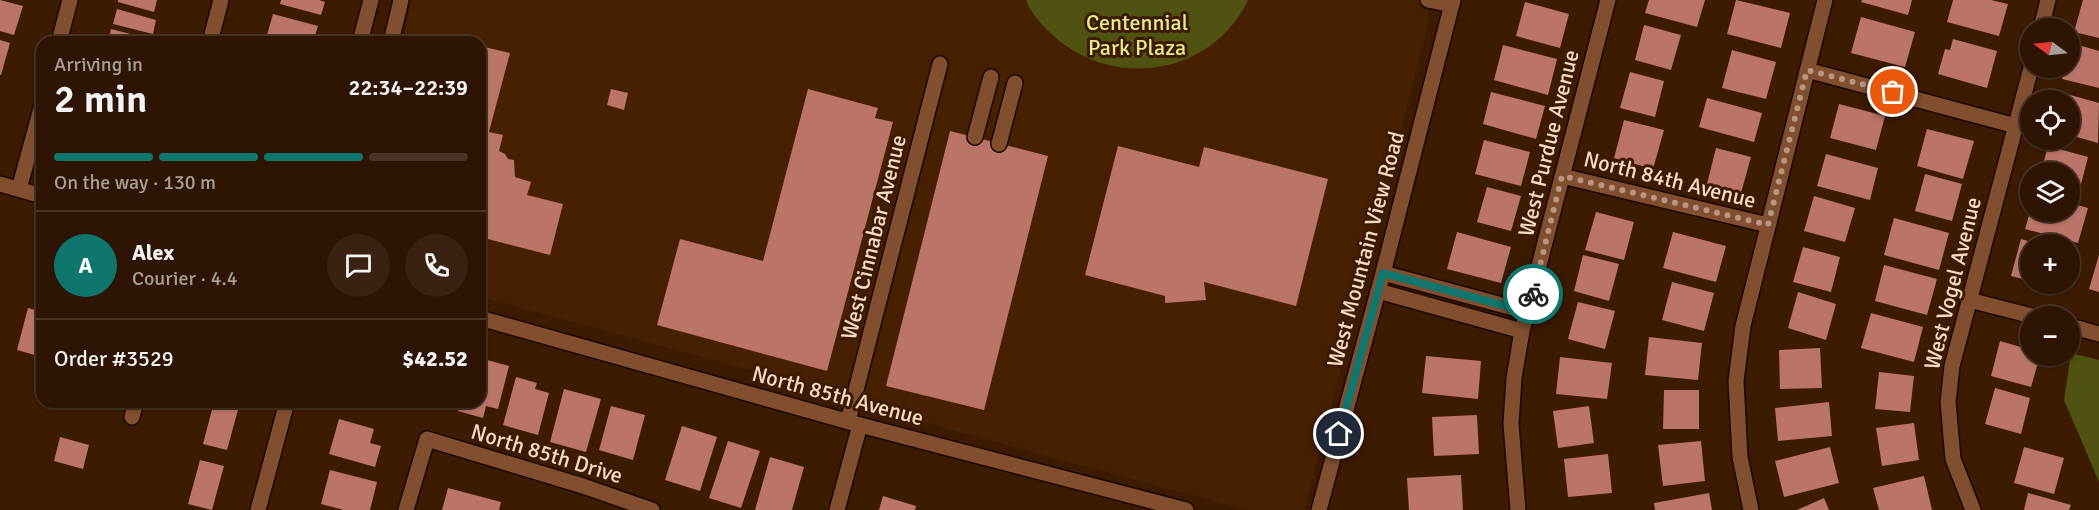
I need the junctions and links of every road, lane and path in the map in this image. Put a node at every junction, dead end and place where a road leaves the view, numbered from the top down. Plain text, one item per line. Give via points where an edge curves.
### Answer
1 (70, 0) edge
2 (221, 0) edge
3 (371, 0) edge
4 (401, 0) edge
5 (1428, 0) edge
6 (1608, 0) edge
7 (1825, 0) edge
8 (2048, 0) edge
9 (1452, 3) edge
10 (2044, 18) edge
11 (61, 36) edge
12 (212, 36) edge
13 (362, 36) edge
14 (392, 36) edge
15 (940, 64) dead end
16 (1807, 70) junction
17 (991, 77) dead end
18 (2028, 78) edge
19 (1015, 83) dead end
20 (2016, 126) junction
21 (36, 128) edge
22 (975, 137) dead end
23 (999, 144) dead end
24 (1562, 176) junction
25 (0, 184) edge
26 (20, 189) junction
27 (36, 194) edge
28 (1768, 225) junction
29 (1383, 273) junction
30 (1440, 288) junction
31 (1378, 291) junction
32 (1969, 300) junction
33 (1435, 307) junction
34 (1528, 312) junction
35 (2020, 313) edge
36 (486, 320) edge
37 (2080, 329) edge
38 (1522, 331) junction
39 (2099, 334) edge
40 (285, 408) edge
41 (854, 423) junction
42 (634, 507) edge
43 (258, 510) edge
44 (406, 510) edge
45 (652, 510) edge
46 (837, 510) edge
47 (1186, 510) edge
48 (1319, 510) edge
49 (1518, 510) edge
50 (1750, 510) edge
51 (1973, 510) edge

1 - 11 street
2 - 12 street
3 - 13 street
4 - 14 street
5 - 9 street
6 - 24 street, West Purdue Avenue
7 - 16 street
8 - 10 street
9 - 29 street, West Mountain View Road
15 - 41 street, West Cinnabar Avenue
16 - 20 street
16 - 28 street
17 - 22 street
18 - 20 street, West Vogel Avenue
19 - 23 street
20 - 32 street, West Vogel Avenue
21 - 26 street
24 - 28 street, North 84th Avenue
24 - 34 street, West Purdue Avenue
25 - 26 street
26 - 27 street
28 - 50 street via 1743,326 1736,381 1740,458
29 - 30 street
29 - 31 street, West Mountain View Road
30 - 33 street
30 - 34 street
31 - 33 street
31 - 48 street, West Mountain View Road
32 - 35 street
32 - 51 street, West Vogel Avenue via 1952,366 1948,410 1953,459
33 - 38 street
34 - 38 street, West Purdue Avenue
36 - 41 street, North 85th Avenue
37 - 39 street
38 - 49 street, West Purdue Avenue via 1511,424
40 - 43 street
41 - 46 street, West Cinnabar Avenue
41 - 47 street, North 85th Avenue
42 - 44 street, North 85th Drive via 427,439
42 - 45 street, North 85th Drive

